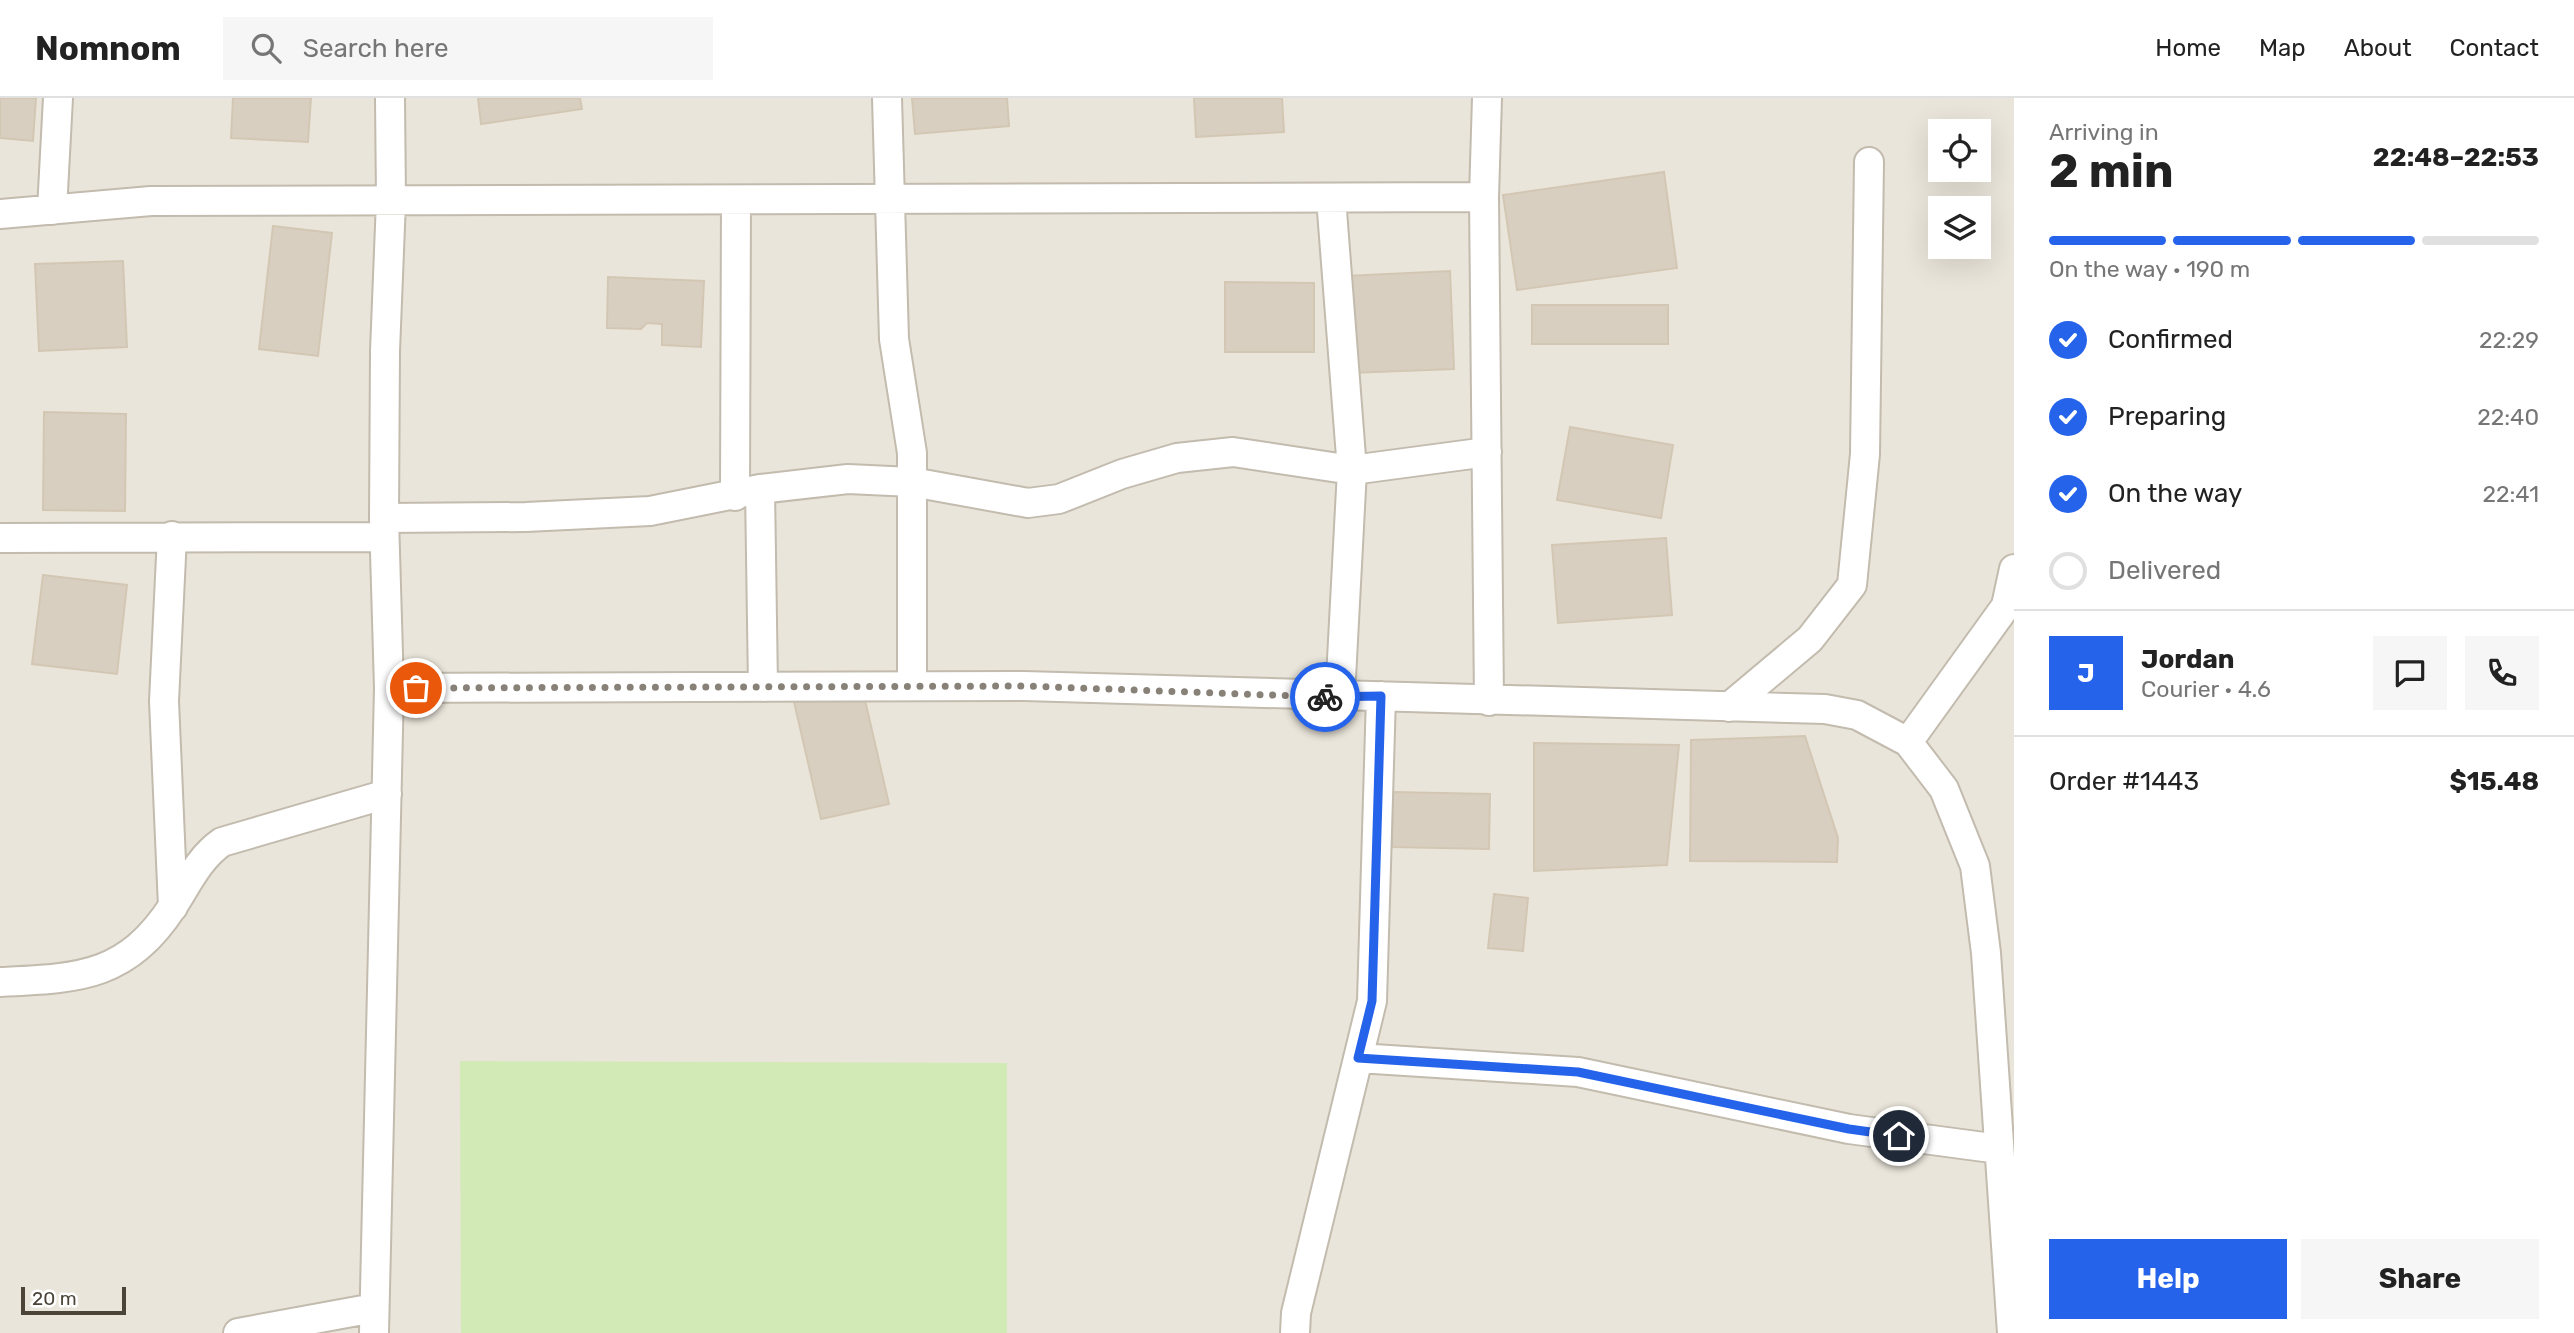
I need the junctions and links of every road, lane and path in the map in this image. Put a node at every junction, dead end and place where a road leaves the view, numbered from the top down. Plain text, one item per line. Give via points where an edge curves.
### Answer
1 (58, 98) edge
2 (390, 98) edge
3 (887, 98) edge
4 (1487, 98) edge
5 (1869, 162) dead end
6 (1484, 197) junction
7 (1331, 198) junction
8 (888, 199) junction
9 (736, 200) junction
10 (391, 201) junction
11 (52, 210) junction
12 (0, 214) edge
13 (1487, 452) junction
14 (1352, 470) junction
15 (912, 482) junction
16 (748, 492) junction
17 (384, 527) junction
18 (172, 536) junction
19 (0, 538) edge
20 (2014, 569) edge
21 (763, 687) junction
22 (912, 687) junction
23 (389, 688) junction
24 (1381, 696) junction
25 (1340, 697) junction
26 (1489, 701) junction
27 (1729, 707) junction
28 (1908, 742) junction
29 (387, 794) junction
30 (173, 907) junction
31 (0, 982) edge
32 (1358, 1058) junction
33 (1999, 1149) junction
34 (374, 1321) edge
35 (238, 1333) edge
36 (1295, 1333) edge
37 (2012, 1333) edge

1 - 11 street
2 - 10 street
3 - 8 street
4 - 6 street
5 - 27 street via 1866,454 1852,585 1810,639
6 - 7 street
6 - 13 street
7 - 8 street
7 - 14 street
8 - 9 street
8 - 15 street via 894,339 912,453
9 - 10 street
9 - 16 street
10 - 11 street via 151,201
10 - 17 street
11 - 12 street
13 - 14 street
13 - 26 street
14 - 15 street via 1233,452 1177,458 1059,499 1028,503
14 - 25 street
15 - 16 street via 848,479
15 - 22 street
16 - 17 street via 650,511
16 - 21 street
17 - 18 street
17 - 23 street
18 - 19 street
18 - 30 street via 164,701
20 - 28 street via 2006,606
21 - 22 street
21 - 23 street
22 - 25 street via 1024,686
23 - 29 street
24 - 25 street
24 - 26 street
24 - 32 street via 1372,1001
26 - 27 street
27 - 28 street via 1825,709 1857,715
28 - 33 street via 1944,789 1975,866 1986,953
29 - 30 street via 222,842 209,850
29 - 34 street
30 - 31 street via 148,939 123,960 97,971
32 - 33 street via 1578,1072 1849,1129
32 - 36 street
33 - 37 street
34 - 35 street

